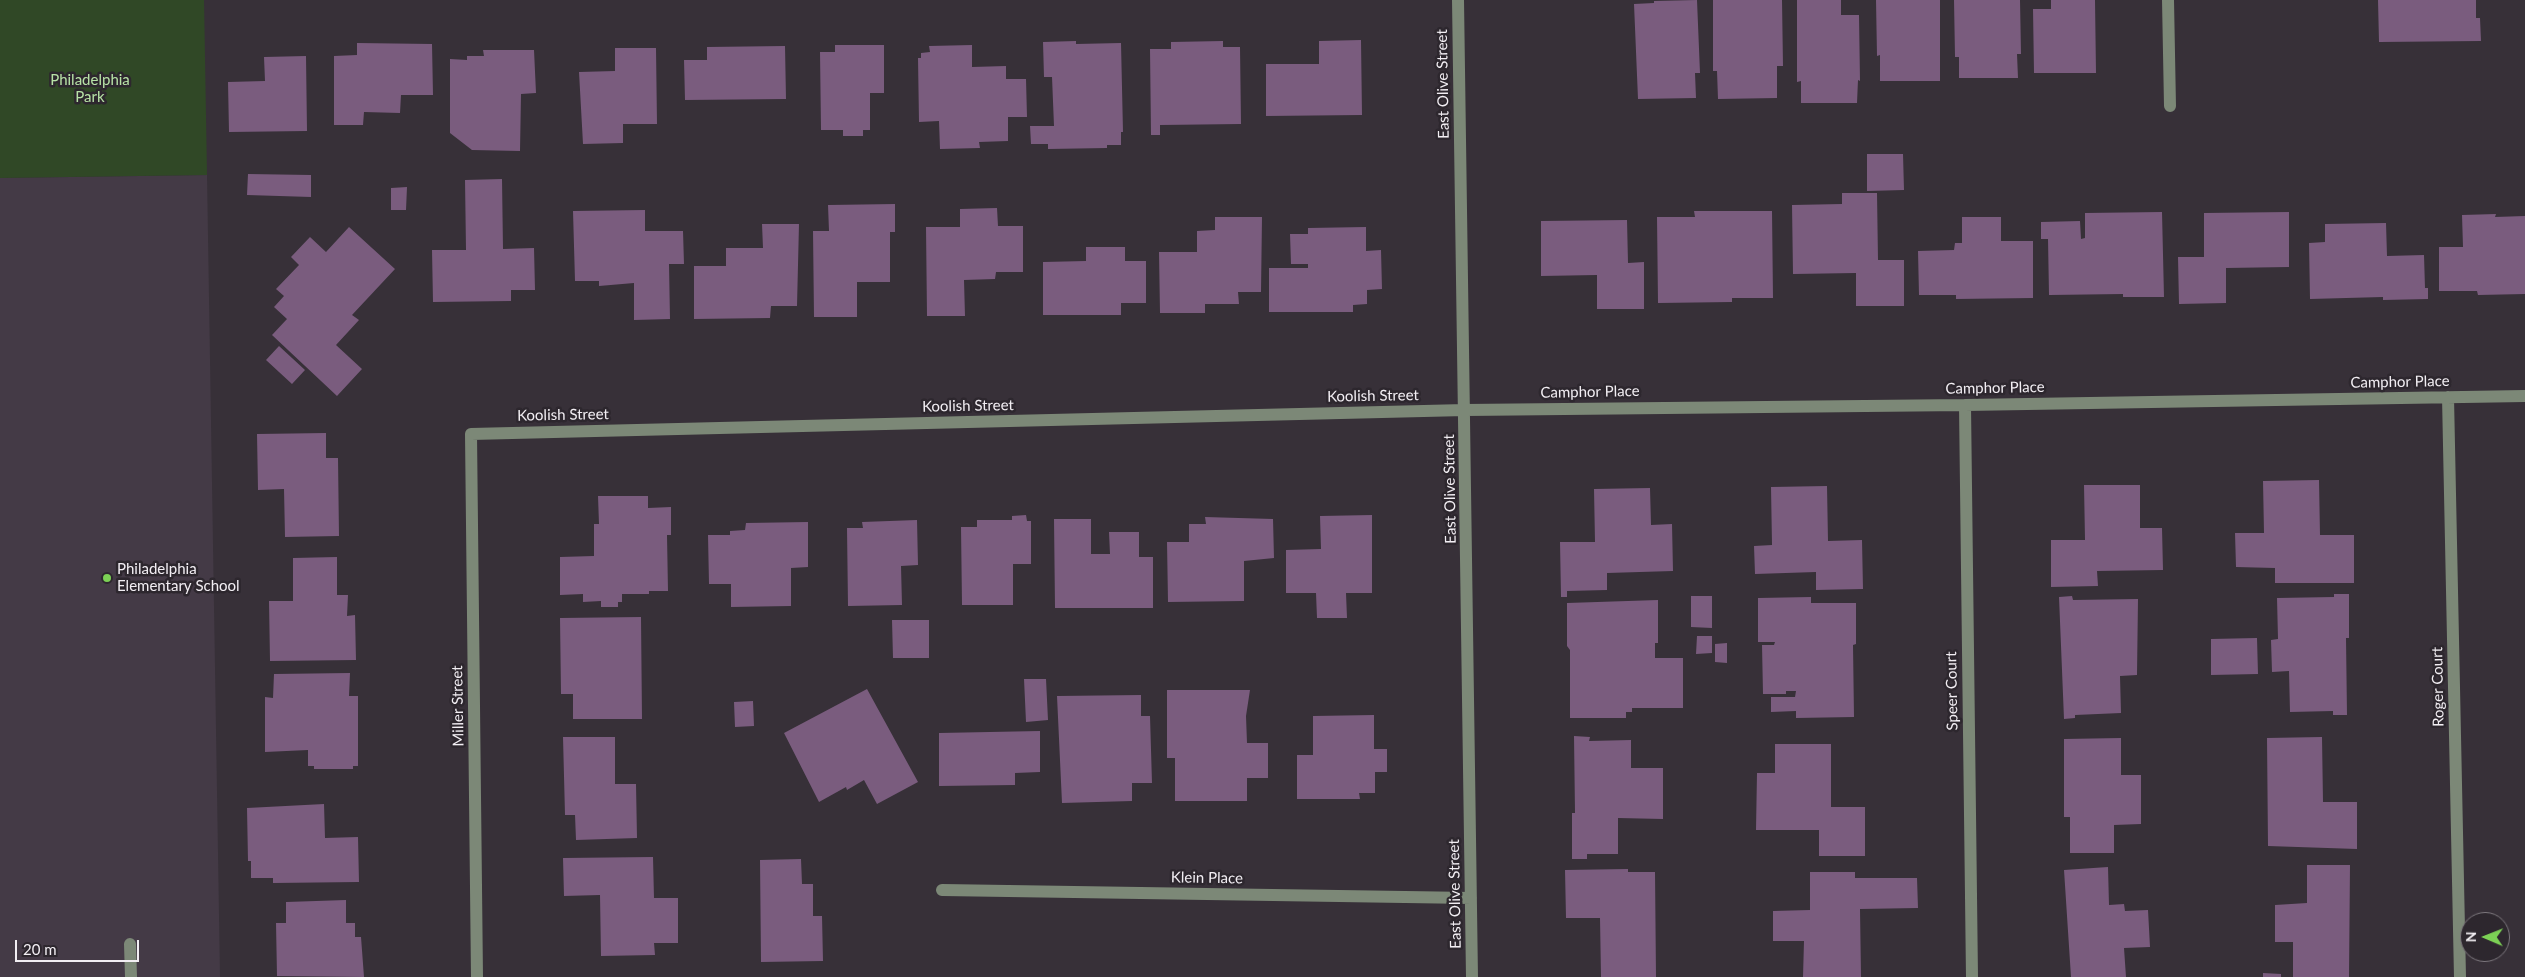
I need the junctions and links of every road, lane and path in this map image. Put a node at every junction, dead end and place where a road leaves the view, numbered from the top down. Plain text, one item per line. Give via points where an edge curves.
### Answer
1 (1458, 0) edge
2 (2168, 0) edge
3 (2170, 106) dead end
4 (2525, 396) edge
5 (2448, 397) junction
6 (1965, 405) junction
7 (1465, 410) junction
8 (472, 434) joint
9 (942, 890) dead end
10 (1471, 898) junction
11 (130, 944) dead end
12 (131, 977) edge
13 (477, 977) edge
14 (1472, 977) edge
15 (1972, 977) edge
16 (2460, 977) edge

1 - 7 street, East Olive Street
2 - 3 street
4 - 5 street, Camphor Place
5 - 6 street, Camphor Place
5 - 16 street, Roger Court
6 - 7 street, Camphor Place
6 - 15 street, Speer Court
7 - 8 street, Koolish Street
7 - 10 street, East Olive Street
8 - 13 street, Miller Street
9 - 10 street, Klein Place
10 - 14 street, East Olive Street
11 - 12 street

